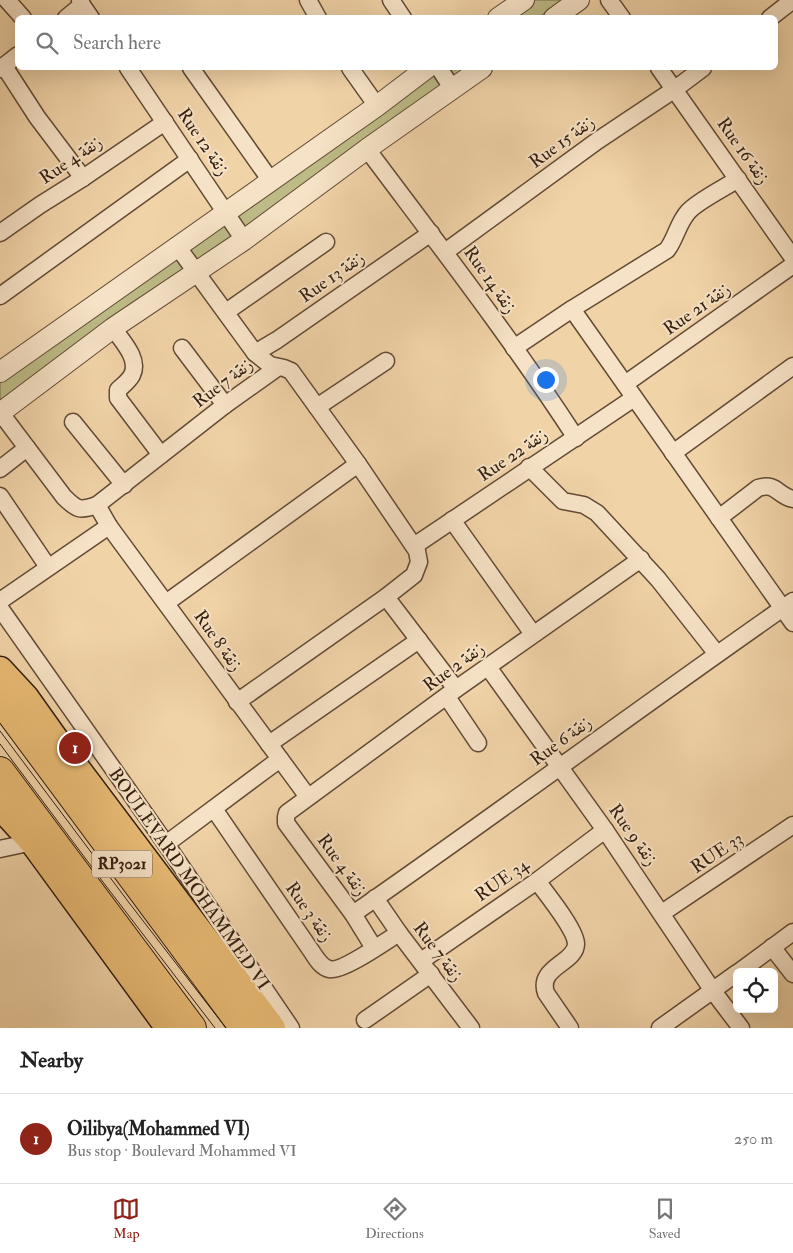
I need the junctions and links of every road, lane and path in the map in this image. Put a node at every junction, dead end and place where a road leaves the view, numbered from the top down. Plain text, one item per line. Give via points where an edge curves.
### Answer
1 (7, 0) edge
2 (308, 0) edge
3 (390, 0) edge
4 (524, 0) edge
5 (579, 0) edge
6 (609, 0) edge
7 (793, 0) edge
8 (85, 8) edge
9 (20, 15) edge
10 (72, 15) edge
11 (316, 15) edge
12 (401, 15) edge
13 (502, 15) edge
14 (558, 15) edge
15 (620, 15) edge
16 (774, 15) edge
17 (15, 57) edge
18 (2, 68) edge
19 (129, 70) edge
20 (192, 70) edge
21 (351, 70) edge
22 (424, 70) edge
23 (440, 70) edge
24 (479, 70) edge
25 (660, 70) edge
26 (700, 70) edge
27 (452, 88) junction
28 (674, 89) junction
29 (377, 106) junction
30 (165, 122) junction
31 (368, 149) junction
32 (190, 159) junction
33 (83, 178) junction
34 (738, 179) junction
35 (270, 181) junction
36 (227, 212) junction
37 (0, 233) edge
38 (431, 233) junction
39 (244, 240) junction
40 (326, 242) dead end
41 (177, 246) junction
42 (445, 252) junction
43 (793, 258) edge
44 (793, 265) edge
45 (198, 272) junction
46 (0, 296) edge
47 (572, 309) junction
48 (226, 312) junction
49 (113, 328) junction
50 (182, 348) dead end
51 (514, 348) junction
52 (255, 352) junction
53 (386, 361) dead end
54 (793, 366) edge
55 (277, 368) junction
56 (0, 372) edge
57 (629, 391) junction
58 (226, 405) junction
59 (317, 407) junction
60 (0, 412) edge
61 (73, 422) dead end
62 (576, 438) junction
63 (27, 448) junction
64 (673, 453) junction
65 (161, 455) junction
66 (358, 464) junction
67 (529, 467) junction
68 (0, 469) edge
69 (124, 485) junction
70 (0, 496) edge
71 (793, 499) edge
72 (97, 505) junction
73 (719, 518) junction
74 (452, 520) junction
75 (109, 526) junction
76 (414, 546) junction
77 (641, 559) junction
78 (48, 567) junction
79 (386, 597) junction
80 (0, 601) edge
81 (166, 603) junction
82 (788, 605) edge
83 (0, 608) edge
84 (793, 623) edge
85 (533, 634) junction
86 (419, 640) junction
87 (717, 654) junction
88 (488, 667) junction
89 (0, 670) edge
90 (451, 693) junction
91 (0, 700) edge
92 (237, 702) junction
93 (478, 743) dead end
94 (269, 744) junction
95 (280, 759) junction
96 (560, 767) junction
97 (0, 771) edge
98 (308, 798) junction
99 (0, 806) edge
100 (293, 808) joint
101 (214, 809) junction
102 (793, 825) edge
103 (605, 830) junction
104 (33, 842) junction
105 (166, 844) junction
106 (0, 849) edge
107 (537, 881) junction
108 (375, 898) junction
109 (353, 914) junction
110 (662, 914) junction
111 (793, 932) edge
112 (399, 933) junction
113 (772, 947) junction
114 (374, 948) junction
115 (421, 961) junction
116 (745, 968) edge
117 (431, 974) junction
118 (793, 974) edge
119 (733, 977) edge
120 (713, 991) junction
121 (365, 1020) dead end
122 (463, 1025) edge
123 (168, 1028) edge
124 (192, 1028) edge
125 (244, 1028) edge
126 (272, 1028) edge
127 (291, 1028) edge
128 (570, 1028) edge
129 (660, 1028) edge
130 (740, 1028) edge

1 - 9 street
2 - 11 street
3 - 12 street
4 - 13 street
5 - 14 street
6 - 15 street
7 - 16 street
8 - 10 street
17 - 18 street
18 - 33 street
19 - 30 street, Rue 12 زنقة
20 - 35 street
21 - 29 street
22 - 29 street
23 - 27 street
24 - 27 street
25 - 28 street, Rue 16 زنقة
26 - 28 street, Rue 15 زنقة
27 - 31 street
28 - 34 street, Rue 16 زنقة
28 - 42 street, Rue 15 زنقة
29 - 35 street
30 - 32 street, Rue 12 زنقة
30 - 33 street, Rue 4 زنقة
31 - 38 street, Rue 14 زنقة
31 - 39 street
32 - 36 street, Rue 12 زنقة
32 - 46 street
33 - 37 street, Rue 4 زنقة
34 - 43 street, Rue 16 زنقة
34 - 47 street via 689,210 667,250
35 - 36 street
36 - 39 street, Rue 12 زنقة
36 - 41 street
38 - 42 street, Rue 14 زنقة
38 - 52 street, Rue 13 زنقة
39 - 45 street
40 - 48 street
41 - 45 street, Rue 7 زنقة
41 - 56 street
42 - 51 street, Rue 14 زنقة
44 - 57 street, Rue 21 زنقة
45 - 48 street, Rue 7 زنقة
45 - 49 street
47 - 51 street
47 - 57 street
48 - 52 street, Rue 7 زنقة
49 - 60 street
49 - 65 street via 134,365 131,378 118,390 118,398
50 - 58 street
51 - 62 street, Rue 14 زنقة
52 - 55 street, Rue 7 زنقة
53 - 59 street
54 - 64 street
55 - 58 street, Rue 7 زنقة
55 - 59 street via 291,371
57 - 62 street, Rue 22 زنقة
57 - 64 street
58 - 65 street, Rue 7 زنقة
59 - 66 street
60 - 63 street
61 - 69 street
62 - 67 street, Rue 22 زنقة
63 - 68 street
63 - 72 street via 73,507 83,510
64 - 73 street
65 - 69 street, Rue 7 زنقة
66 - 76 street
66 - 81 street
67 - 74 street, Rue 22 زنقة
67 - 77 street via 563,501 584,505 597,513
69 - 72 street, Rue 7 زنقة
70 - 78 street
71 - 73 street via 785,497 773,486 758,488
72 - 75 street, Rue 8 زنقة
73 - 82 street
74 - 76 street, Rue 22 زنقة
74 - 85 street
75 - 78 street
75 - 81 street, Rue 8 زنقة
76 - 79 street via 420,557 419,567 414,575
77 - 85 street, Rue 2 زنقة
77 - 87 street
78 - 80 street
79 - 86 street
79 - 92 street
81 - 92 street, Rue 8 زنقة
82 - 84 street
82 - 87 street, Rue 6 زنقة
83 - 105 street, BOULEVARD MOHAMMED VI
85 - 88 street, Rue 2 زنقة
86 - 90 street
86 - 94 street
87 - 96 street, Rue 6 زنقة
88 - 90 street, Rue 2 زنقة
88 - 96 street, Rue 9 زنقة
89 - 126 main road, BOULEVARD MOHAMMED VI via 25,697
90 - 93 street
90 - 98 street, Rue 2 زنقة
91 - 125 highway, RP3021
92 - 94 street, Rue 8 زنقة
94 - 95 street, Rue 8 زنقة
95 - 98 street, Rue 8 زنقة
95 - 101 street
96 - 103 street, Rue 9 زنقة
96 - 108 street, Rue 6 زنقة
97 - 124 highway, RP3021
98 - 100 street, Rue 2 زنقة
99 - 104 main road
100 - 109 street, Rue 4 زنقة via 286,815 286,823
101 - 105 street
101 - 114 street, Rue 3 زنقة via 322,965 328,969 340,968
102 - 110 street, RUE 33
103 - 107 street, RUE 34
103 - 110 street, Rue 9 زنقة
104 - 106 street
104 - 123 main road
105 - 127 street, BOULEVARD MOHAMMED VI
107 - 115 street, RUE 34
107 - 128 street via 568,923 576,944 573,952 546,976 544,987
108 - 109 street, Rue 6 زنقة
108 - 112 street, Rue 7 زنقة
109 - 114 street, Rue 4 زنقة
110 - 120 street, Rue 9 زنقة
111 - 113 street
112 - 114 street, Rue 3 زنقة
112 - 115 street, Rue 7 زنقة
113 - 116 street
113 - 118 street
115 - 117 street, Rue 7 زنقة
117 - 121 street
117 - 122 street, Rue 7 زنقة
119 - 120 street
120 - 129 street
120 - 130 street, Rue 9 زنقة

